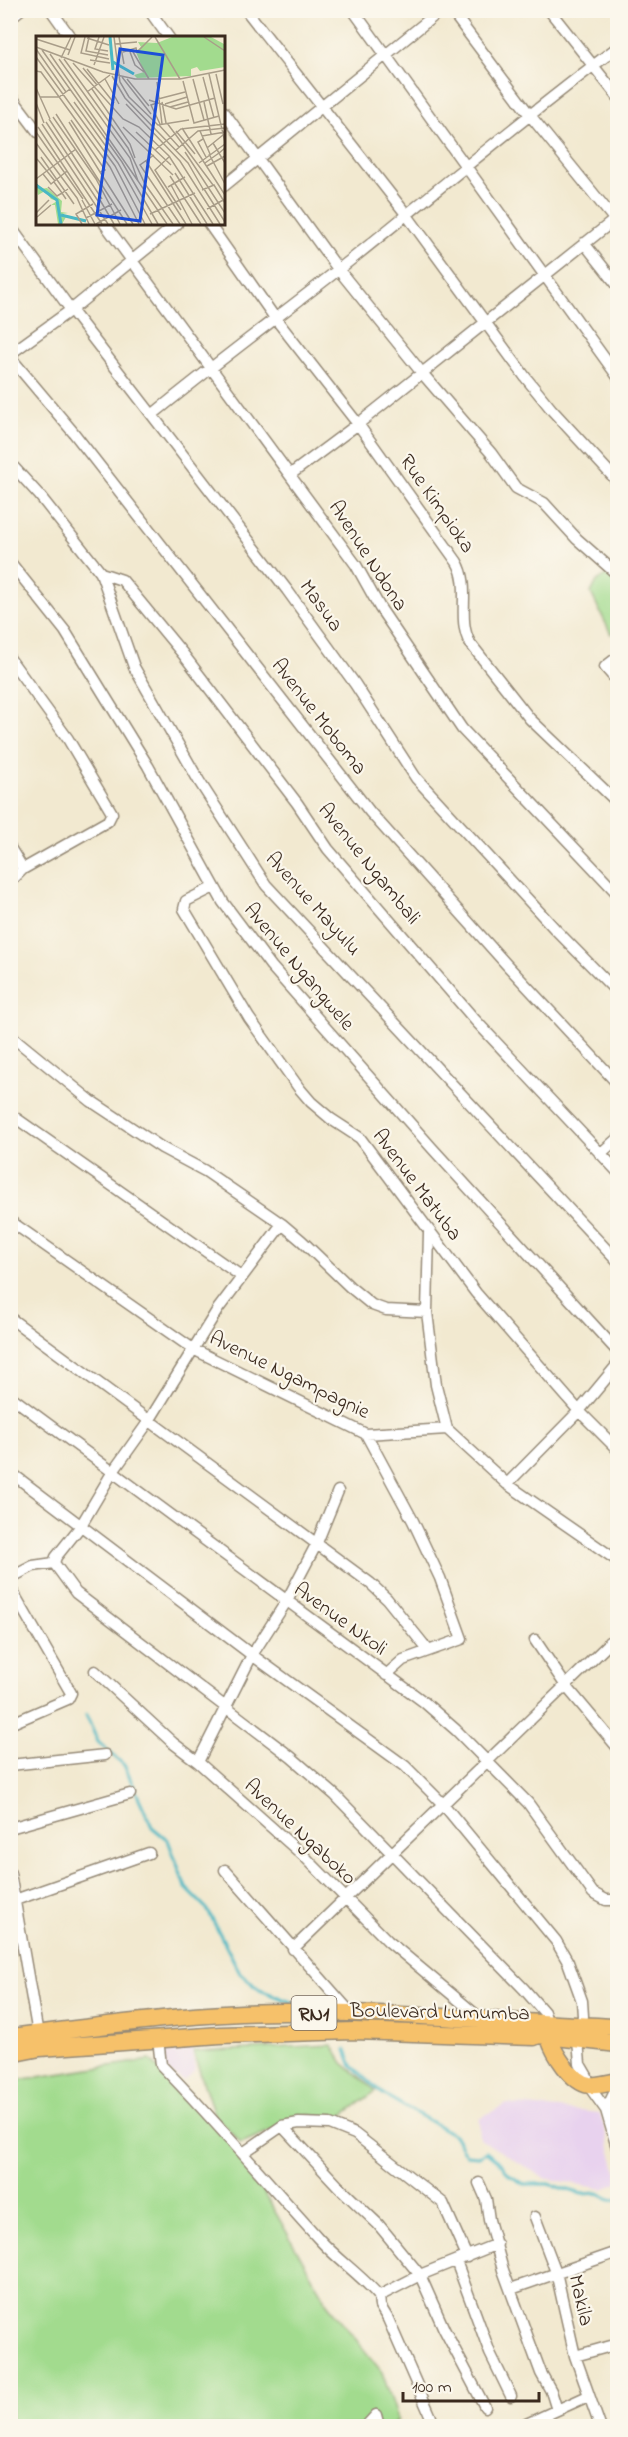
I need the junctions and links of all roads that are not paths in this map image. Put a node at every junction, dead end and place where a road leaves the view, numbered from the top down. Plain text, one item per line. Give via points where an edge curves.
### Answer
1 (20, 10) edge
2 (51, 10) edge
3 (149, 10) edge
4 (246, 10) edge
5 (352, 10) edge
6 (441, 10) edge
7 (451, 10) edge
8 (549, 10) edge
9 (10, 18) edge
10 (70, 36) edge
11 (168, 36) edge
12 (618, 48) edge
13 (386, 54) junction
14 (593, 66) junction
15 (10, 95) edge
16 (618, 97) edge
17 (320, 107) junction
18 (225, 113) edge
19 (529, 114) junction
20 (36, 129) edge
21 (257, 158) junction
22 (464, 166) junction
23 (225, 185) edge
24 (406, 214) junction
25 (616, 218) edge
26 (106, 225) edge
27 (176, 225) edge
28 (209, 225) edge
29 (10, 226) edge
30 (584, 243) junction
31 (132, 260) junction
32 (338, 269) junction
33 (545, 275) junction
34 (618, 286) edge
35 (71, 310) junction
36 (275, 318) junction
37 (485, 323) junction
38 (10, 355) edge
39 (212, 366) junction
40 (422, 373) junction
41 (618, 377) edge
42 (152, 416) junction
43 (358, 424) junction
44 (10, 463) edge
45 (291, 474) junction
46 (618, 482) edge
47 (10, 562) edge
48 (101, 573) junction
49 (618, 575) edge
50 (618, 657) edge
51 (10, 659) edge
52 (618, 682) edge
53 (618, 803) edge
54 (10, 848) edge
55 (23, 869) junction
56 (10, 882) edge
57 (214, 887) junction
58 (618, 894) edge
59 (618, 993) edge
60 (10, 1035) edge
61 (618, 1084) edge
62 (10, 1114) edge
63 (618, 1138) edge
64 (600, 1155) junction
65 (618, 1172) edge
66 (10, 1221) edge
67 (282, 1224) junction
68 (429, 1233) junction
69 (618, 1262) edge
70 (241, 1276) junction
71 (427, 1312) junction
72 (10, 1318) edge
73 (194, 1349) junction
74 (618, 1352) edge
75 (618, 1364) edge
76 (10, 1396) edge
77 (579, 1411) junction
78 (148, 1421) junction
79 (447, 1429) junction
80 (366, 1434) junction
81 (618, 1450) edge
82 (10, 1472) edge
83 (112, 1473) junction
84 (507, 1484) junction
85 (338, 1491) dead end
86 (80, 1527) junction
87 (316, 1545) junction
88 (618, 1562) edge
89 (54, 1563) junction
90 (10, 1578) edge
91 (10, 1587) edge
92 (286, 1602) junction
93 (613, 1638) edge
94 (535, 1640) dead end
95 (428, 1650) junction
96 (618, 1652) edge
97 (252, 1655) junction
98 (95, 1671) dead end
99 (386, 1675) junction
100 (566, 1686) junction
101 (225, 1706) junction
102 (10, 1724) edge
103 (618, 1748) edge
104 (105, 1755) dead end
105 (198, 1762) junction
106 (488, 1762) junction
107 (10, 1765) edge
108 (130, 1794) dead end
109 (443, 1804) junction
110 (10, 1828) edge
111 (149, 1853) dead end
112 (392, 1853) junction
113 (225, 1870) dead end
114 (10, 1874) edge
115 (344, 1898) junction
116 (15, 1900) junction
117 (617, 1900) edge
118 (15, 1934) edge
119 (292, 1949) junction
120 (352, 2014) junction
121 (481, 2018) junction
122 (618, 2027) edge
123 (549, 2030) junction
124 (580, 2033) junction
125 (38, 2034) junction
126 (10, 2037) edge
127 (158, 2039) junction
128 (618, 2044) edge
129 (10, 2054) edge
130 (618, 2081) edge
131 (588, 2085) junction
132 (618, 2085) edge
133 (606, 2109) junction
134 (282, 2126) junction
135 (618, 2151) edge
136 (243, 2153) junction
137 (479, 2183) dead end
138 (535, 2217) dead end
139 (496, 2244) junction
140 (618, 2252) edge
141 (461, 2259) junction
142 (556, 2272) junction
143 (420, 2275) junction
144 (511, 2289) junction
145 (379, 2296) junction
146 (618, 2344) edge
147 (575, 2356) junction
148 (511, 2396) dead end
149 (588, 2396) junction
150 (484, 2407) dead end
151 (557, 2410) junction
152 (431, 2417) dead end
153 (540, 2423) edge
154 (366, 2427) edge
155 (380, 2427) edge
156 (522, 2427) edge
157 (600, 2427) edge

1 - 9 street
2 - 10 street
3 - 11 street
4 - 17 street
5 - 13 street
6 - 13 street
7 - 19 street
8 - 14 street
12 - 14 street
13 - 17 street
13 - 22 street
14 - 16 street
14 - 19 street
15 - 20 street
17 - 21 street
17 - 24 street
18 - 21 street
19 - 22 street
19 - 25 street
21 - 23 street
21 - 32 street
22 - 24 street
22 - 33 street
24 - 32 street
24 - 37 street
25 - 30 street
26 - 31 street, Avenue Ndona
27 - 31 street
28 - 36 street, Rue Kimpioka
29 - 35 street, Masua
30 - 33 street
30 - 34 street
31 - 35 street
31 - 39 street, Avenue Ndona
32 - 36 street
32 - 40 street
33 - 37 street
33 - 41 street
35 - 38 street
35 - 42 street, Masua
36 - 39 street
36 - 43 street, Rue Kimpioka
37 - 40 street
37 - 46 street via 552,410
38 - 61 street, Avenue Moboma via 370,812
39 - 42 street
39 - 45 street, Avenue Ndona
40 - 43 street
40 - 49 street via 516,488 544,503
42 - 59 street, Masua via 332,651 416,778
43 - 45 street
43 - 53 street, Rue Kimpioka via 462,570 465,630 470,643 530,719
44 - 48 street, Avenue Mayulu
45 - 58 street, Avenue Ndona via 356,565 380,608 462,729
47 - 57 street, Avenue Ngangwele via 65,631 148,766
48 - 64 street, Avenue Ngambali via 122,580 183,654 328,849 475,1020
48 - 69 street, Avenue Mayulu via 137,672 199,781 266,885
50 - 52 street via 605,667
51 - 55 street via 68,738 112,813 108,821
54 - 55 street
55 - 56 street
57 - 68 street, Avenue Matuba via 184,904 184,909 249,1018 311,1102 356,1134
57 - 74 street, Avenue Ngangwele via 271,966
60 - 67 street via 91,1101
62 - 70 street
63 - 64 street
64 - 65 street, Avenue Ngambali
66 - 73 street, Avenue Ngampagnie
67 - 70 street
67 - 71 street via 372,1305 386,1310
68 - 71 street
68 - 77 street, Avenue Matuba
70 - 73 street
71 - 79 street via 436,1385
72 - 78 street
73 - 78 street
73 - 80 street, Avenue Ngampagnie
75 - 77 street
76 - 83 street, Avenue Nkoli
77 - 81 street, Avenue Matuba
77 - 84 street
78 - 83 street
78 - 87 street
79 - 80 street, Avenue Ngampagnie
79 - 84 street
80 - 95 street via 440,1578 461,1635 459,1641
82 - 86 street
83 - 86 street
83 - 92 street, Avenue Nkoli
84 - 88 street
85 - 87 street
86 - 89 street
86 - 97 street
87 - 92 street
87 - 95 street via 370,1583
89 - 90 street via 33,1566
89 - 101 street via 76,1593
91 - 102 street via 71,1693 68,1698
92 - 97 street
92 - 99 street, Avenue Nkoli
93 - 96 street
93 - 100 street
94 - 100 street
95 - 99 street via 403,1660
97 - 101 street
97 - 109 street via 405,1766
98 - 105 street, Avenue Ngaboko
99 - 106 street, Avenue Nkoli via 424,1702
100 - 103 street
100 - 106 street
101 - 105 street
101 - 112 street via 309,1773
104 - 107 street
105 - 115 street, Avenue Ngaboko via 306,1858
106 - 109 street
106 - 117 street, Avenue Nkoli via 528,1803 593,1893 606,1900
108 - 110 street
109 - 112 street
109 - 124 street via 556,1941 582,2001
111 - 116 street
112 - 115 street
112 - 123 street via 538,2004
113 - 119 street
114 - 116 street
115 - 119 street
115 - 121 street, Avenue Ngaboko via 388,1941
116 - 118 street
118 - 125 street
119 - 120 street
120 - 121 highway, Boulevard Lumumba / RN1
120 - 125 highway, Boulevard Lumumba / RN1 via 194,2016
121 - 123 highway, Boulevard Lumumba / RN1
122 - 124 highway, Boulevard Lumumba / RN1
123 - 124 highway, Boulevard Lumumba / RN1
123 - 127 highway, Boulevard Lumumba / RN1 via 534,2037 354,2031
123 - 131 highway via 554,2052
124 - 128 highway, Boulevard Lumumba / RN1
124 - 131 street via 578,2056
125 - 126 highway, Boulevard Lumumba / RN1
127 - 129 highway, Boulevard Lumumba / RN1
127 - 136 street via 161,2065
130 - 131 highway
131 - 133 street
132 - 133 street
133 - 135 street
134 - 136 street
134 - 141 street via 330,2124 356,2134 443,2203
134 - 143 street via 378,2224
136 - 145 street via 321,2241
137 - 139 street
138 - 142 street, Makila
139 - 141 street
139 - 144 street
140 - 142 street
141 - 143 street
141 - 148 street via 490,2353
142 - 144 street
142 - 147 street, Makila
143 - 145 street
143 - 150 street
144 - 151 street
145 - 152 street via 380,2306
146 - 147 street
147 - 149 street, Makila
149 - 151 street
149 - 157 street, Makila
151 - 153 street
153 - 156 street
154 - 155 street via 376,2415

